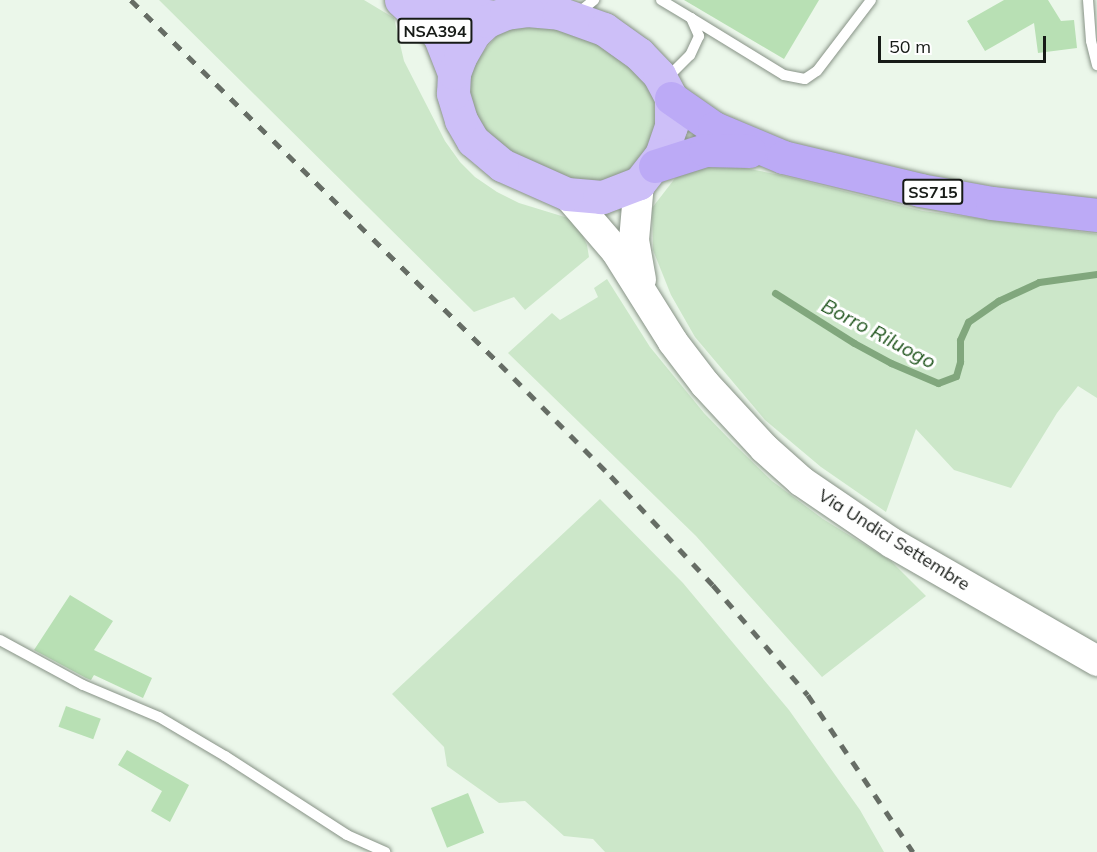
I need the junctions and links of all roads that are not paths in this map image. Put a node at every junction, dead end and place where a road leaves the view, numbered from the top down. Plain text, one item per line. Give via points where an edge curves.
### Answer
1 (400, 0) edge
2 (420, 0) edge
3 (661, 0) edge
4 (871, 0) edge
5 (1088, 0) edge
6 (863, 5) edge
7 (584, 8) edge
8 (494, 17) junction
9 (691, 18) junction
10 (1097, 65) edge
11 (454, 73) junction
12 (667, 90) junction
13 (772, 154) junction
14 (647, 174) junction
15 (567, 194) junction
16 (1097, 215) edge
17 (649, 304) junction
18 (0, 640) edge
19 (1097, 660) edge
20 (385, 852) edge

1 - 11 main road, NSA394 via 439,35
2 - 8 main road, NSA394 via 454,11
3 - 9 lane
4 - 6 lane
5 - 10 lane
6 - 9 lane via 817,71 805,79 784,75
7 - 8 main road via 527,10
7 - 12 main road via 653,67
8 - 11 main road via 474,33
9 - 12 lane via 699,36 696,46
11 - 15 main road via 457,110 480,148 523,177
12 - 13 highway, SS715 via 714,128
12 - 14 main road via 672,118 669,134
13 - 14 highway, SS715 via 705,150
13 - 16 highway, SS715 via 930,192
14 - 15 main road via 602,197
14 - 17 main road, Via Undici Settembre via 634,225 635,251
15 - 17 main road, Via Undici Settembre via 616,251
17 - 19 main road, Via Undici Settembre via 688,363 730,413 822,497 929,565
18 - 20 lane via 83,685 159,717 347,835

